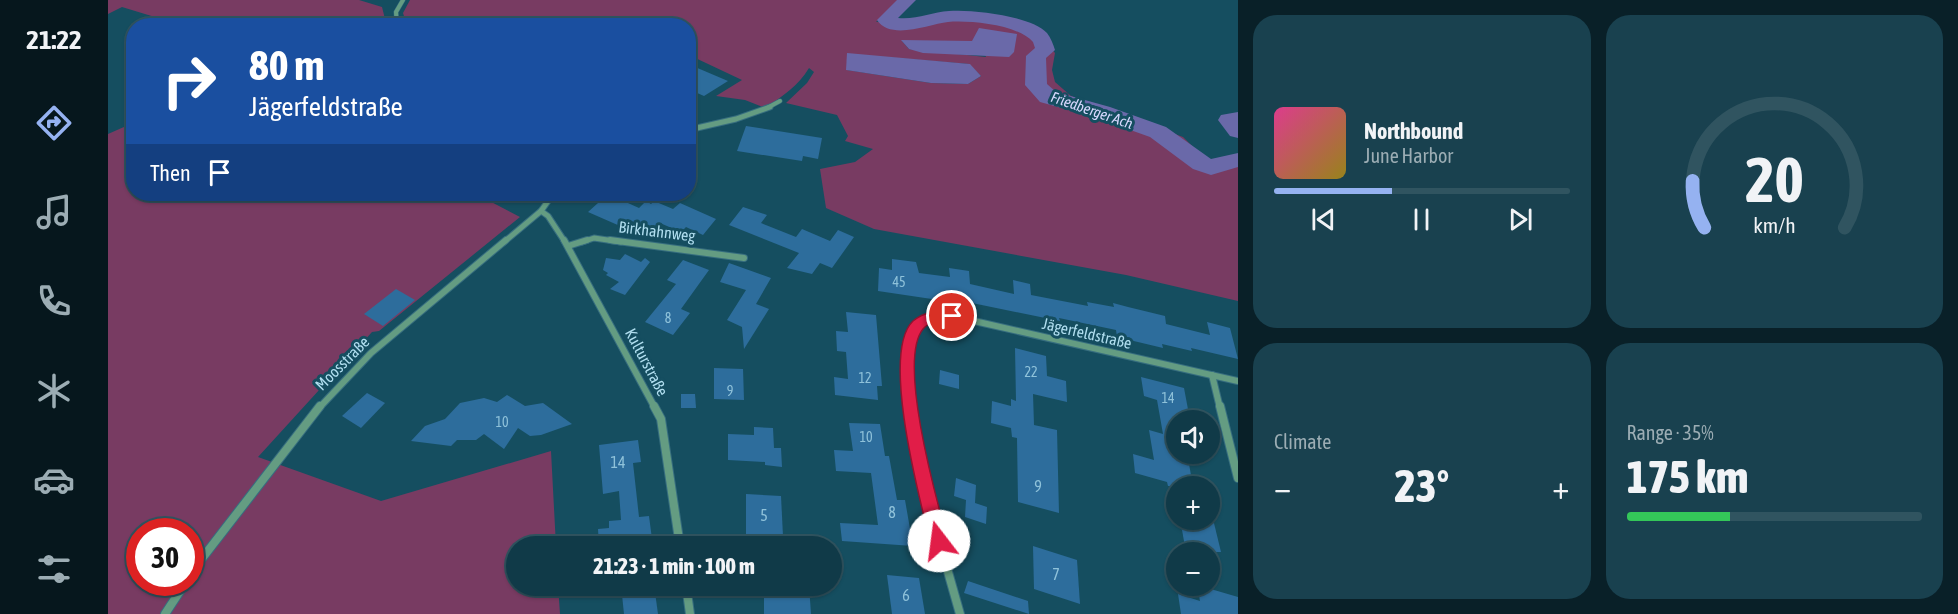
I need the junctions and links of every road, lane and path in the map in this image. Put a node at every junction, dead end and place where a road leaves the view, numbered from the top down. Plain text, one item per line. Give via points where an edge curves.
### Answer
1 (403, 0) edge
2 (394, 18) edge
3 (780, 101) dead end
4 (696, 128) edge
5 (544, 201) edge
6 (541, 212) junction
7 (568, 246) junction
8 (744, 258) dead end
9 (1212, 375) junction
10 (1238, 381) edge
11 (1238, 478) edge
12 (679, 536) edge
13 (204, 555) edge
14 (177, 596) edge
15 (688, 596) edge
16 (165, 614) edge
17 (690, 614) edge
18 (960, 614) edge

1 - 2 street
3 - 4 street via 763,111
5 - 6 street, Moosstraße
6 - 7 street, Kulturstraße
6 - 13 street, Moosstraße via 371,353 318,410
7 - 8 street, Birkhahnweg via 594,238
7 - 12 street, Kulturstraße via 661,419
9 - 10 street, Jägerfeldstraße
9 - 11 street
9 - 18 street, Jägerfeldstraße via 952,316 930,317 916,326 907,365 910,402 922,475
14 - 16 street
15 - 17 street

